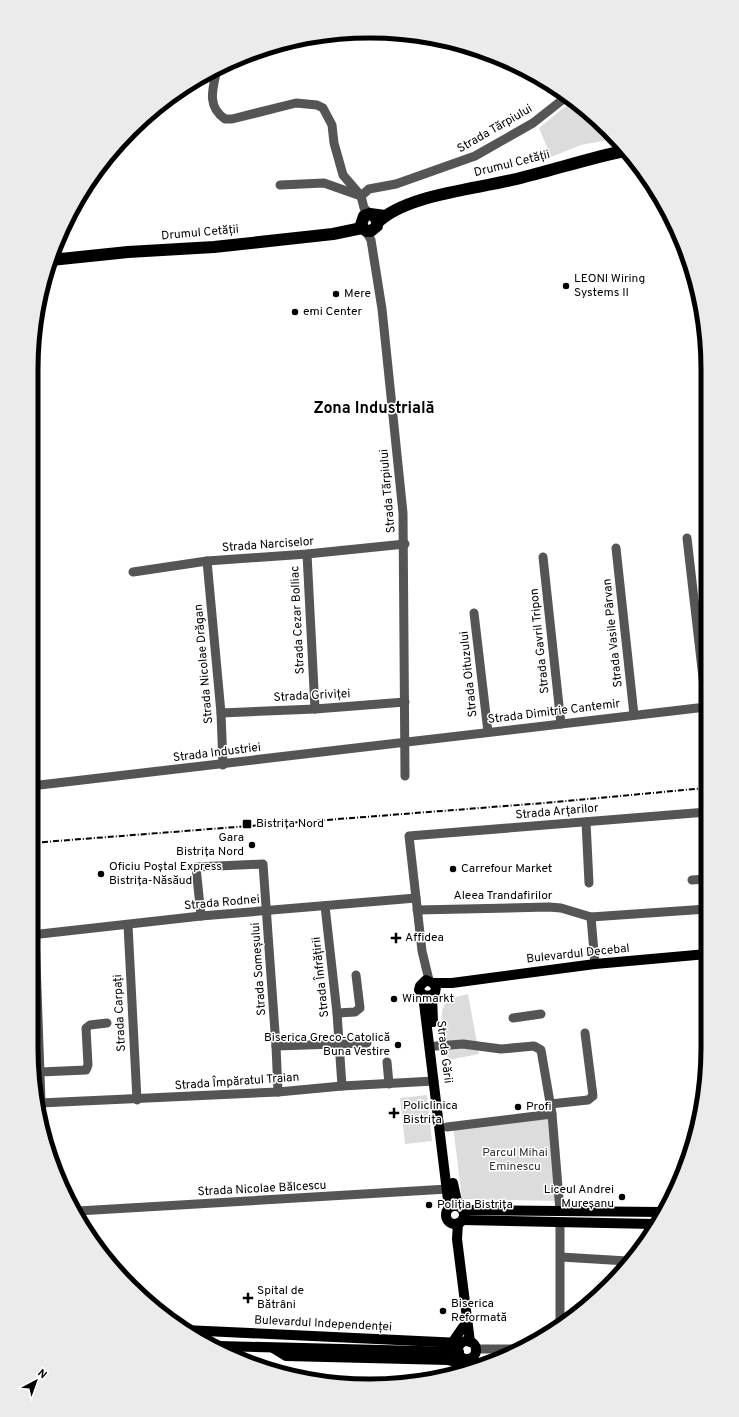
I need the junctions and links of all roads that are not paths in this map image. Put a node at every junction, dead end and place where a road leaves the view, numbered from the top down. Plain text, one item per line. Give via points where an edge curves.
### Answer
1 (215, 76) edge
2 (562, 100) edge
3 (620, 152) edge
4 (280, 185) dead end
5 (367, 219) junction
6 (57, 259) edge
7 (687, 538) dead end
8 (404, 544) junction
9 (616, 548) dead end
10 (307, 554) junction
11 (543, 556) dead end
12 (207, 561) junction
13 (133, 572) dead end
14 (474, 613) dead end
15 (701, 661) edge
16 (405, 702) junction
17 (701, 706) edge
18 (315, 709) junction
19 (220, 713) junction
20 (634, 715) junction
21 (562, 724) junction
22 (488, 732) junction
23 (405, 741) junction
24 (223, 765) junction
25 (406, 776) dead end
26 (38, 785) edge
27 (701, 812) edge
28 (586, 822) junction
29 (409, 836) joint
30 (701, 879) edge
31 (692, 880) dead end
32 (589, 883) dead end
33 (416, 898) junction
34 (325, 906) junction
35 (417, 910) junction
36 (701, 910) edge
37 (266, 911) junction
38 (201, 916) junction
39 (591, 917) junction
40 (128, 925) junction
41 (38, 934) edge
42 (701, 955) edge
43 (595, 964) junction
44 (356, 975) dead end
45 (429, 988) junction
46 (338, 1013) junction
47 (541, 1014) dead end
48 (513, 1018) dead end
49 (106, 1023) dead end
50 (38, 1033) edge
51 (585, 1033) dead end
52 (367, 1043) dead end
53 (340, 1045) junction
54 (276, 1046) junction
55 (436, 1046) junction
56 (387, 1062) dead end
57 (40, 1072) junction
58 (434, 1081) junction
59 (40, 1084) edge
60 (389, 1084) junction
61 (342, 1086) junction
62 (278, 1092) junction
63 (137, 1100) junction
64 (43, 1103) edge
65 (550, 1104) junction
66 (552, 1114) junction
67 (447, 1127) junction
68 (448, 1189) junction
69 (81, 1211) edge
70 (560, 1211) junction
71 (658, 1212) edge
72 (457, 1213) junction
73 (560, 1222) junction
74 (650, 1224) edge
75 (560, 1258) junction
76 (623, 1261) edge
77 (466, 1315) junction
78 (560, 1318) edge
79 (197, 1331) edge
80 (226, 1346) edge
81 (273, 1348) junction
82 (464, 1348) junction
83 (508, 1349) edge
84 (470, 1363) edge
85 (468, 1364) edge
86 (462, 1366) edge

1 - 5 street via 212,102 214,109 225,119 296,103 323,108 332,125 343,175
2 - 5 street, Strada Tărpiului via 533,123 475,156 396,184 369,189
3 - 5 highway, Drumul Cetății via 523,178 432,197
4 - 5 street via 324,183
5 - 6 highway, Drumul Cetății via 333,234 214,247
5 - 8 street, Strada Tărpiului via 383,316
7 - 15 street
8 - 10 street, Strada Narciselor
8 - 16 street, Strada Tărpiului
9 - 20 street, Strada Vasile Pârvan
10 - 12 street, Strada Narciselor
10 - 18 street, Strada Cezar Bolliac
11 - 21 street, Strada Gavril Tripon
12 - 13 street, Strada Narciselor
12 - 19 street, Strada Nicolae Drăgan
14 - 22 street, Strada Oituzului
16 - 18 street, Strada Griviței
16 - 23 street, Strada Tărpiului
17 - 20 street, Strada Dimitrie Cantemir
18 - 19 street, Strada Griviței
19 - 24 street, Strada Nicolae Drăgan
20 - 21 street, Strada Dimitrie Cantemir
21 - 22 street, Strada Dimitrie Cantemir
22 - 23 street, Strada Dimitrie Cantemir
23 - 24 street, Strada Industriei
23 - 25 street, Strada Tărpiului
24 - 26 street, Strada Industriei
27 - 28 street, Strada Arțarilor
28 - 29 street, Strada Arțarilor
28 - 32 street
29 - 33 street, Strada Gării
30 - 31 street
33 - 34 street, Strada Rodnei
33 - 35 street, Strada Gării
34 - 37 street, Strada Rodnei
34 - 46 street, Strada Înfrățirii
35 - 39 street, Aleea Trandafirilor via 549,907 562,908
35 - 45 street, Strada Gării
36 - 39 street, Aleea Trandafirilor
37 - 38 street, Strada Rodnei
37 - 38 street, Strada Someșului via 263,864 196,867
37 - 54 street, Strada Someșului
38 - 40 street, Strada Rodnei
39 - 43 street
40 - 41 street, Strada Rodnei
40 - 63 street, Strada Carpați
42 - 43 main road, Bulevardul Decebal
43 - 45 main road, Bulevardul Decebal
44 - 46 street via 360,1008 355,1012
45 - 55 main road, Strada Gării
45 - 58 main road, Strada Gării
46 - 53 street, Strada Înfrățirii
47 - 48 street
49 - 57 street via 86,1028 86,1070
50 - 57 street
51 - 65 street via 593,1096 588,1100
52 - 53 street
53 - 54 street
53 - 61 street, Strada Înfrățirii
54 - 62 street, Strada Someșului
55 - 65 street via 471,1044 501,1049 539,1048
55 - 67 main road, Strada Gării
56 - 60 street
57 - 59 street
58 - 60 street, Strada Împăratul Traian
58 - 68 main road, Strada Gării
60 - 61 street, Strada Împăratul Traian
61 - 62 street, Strada Împăratul Traian
62 - 63 street, Strada Împăratul Traian
63 - 64 street, Strada Împăratul Traian
65 - 66 street
66 - 67 street
66 - 70 street
67 - 72 main road, Strada Gării
68 - 69 street, Strada Nicolae Bălcescu
68 - 72 main road, Strada Gării
70 - 71 main road
70 - 72 main road via 550,1206 464,1203
72 - 73 main road
72 - 77 main road, Strada Gării via 457,1239
73 - 74 main road
73 - 75 street
75 - 76 street
75 - 78 street
77 - 82 main road, Strada Gării
77 - 82 main road, Strada Gării via 463,1327
79 - 82 main road, Bulevardul Independenței
80 - 81 main road, Bulevardul Independenței
81 - 82 main road, Bulevardul Independenței
81 - 86 main road via 286,1356 448,1360
82 - 83 street
82 - 84 main road
82 - 85 main road

